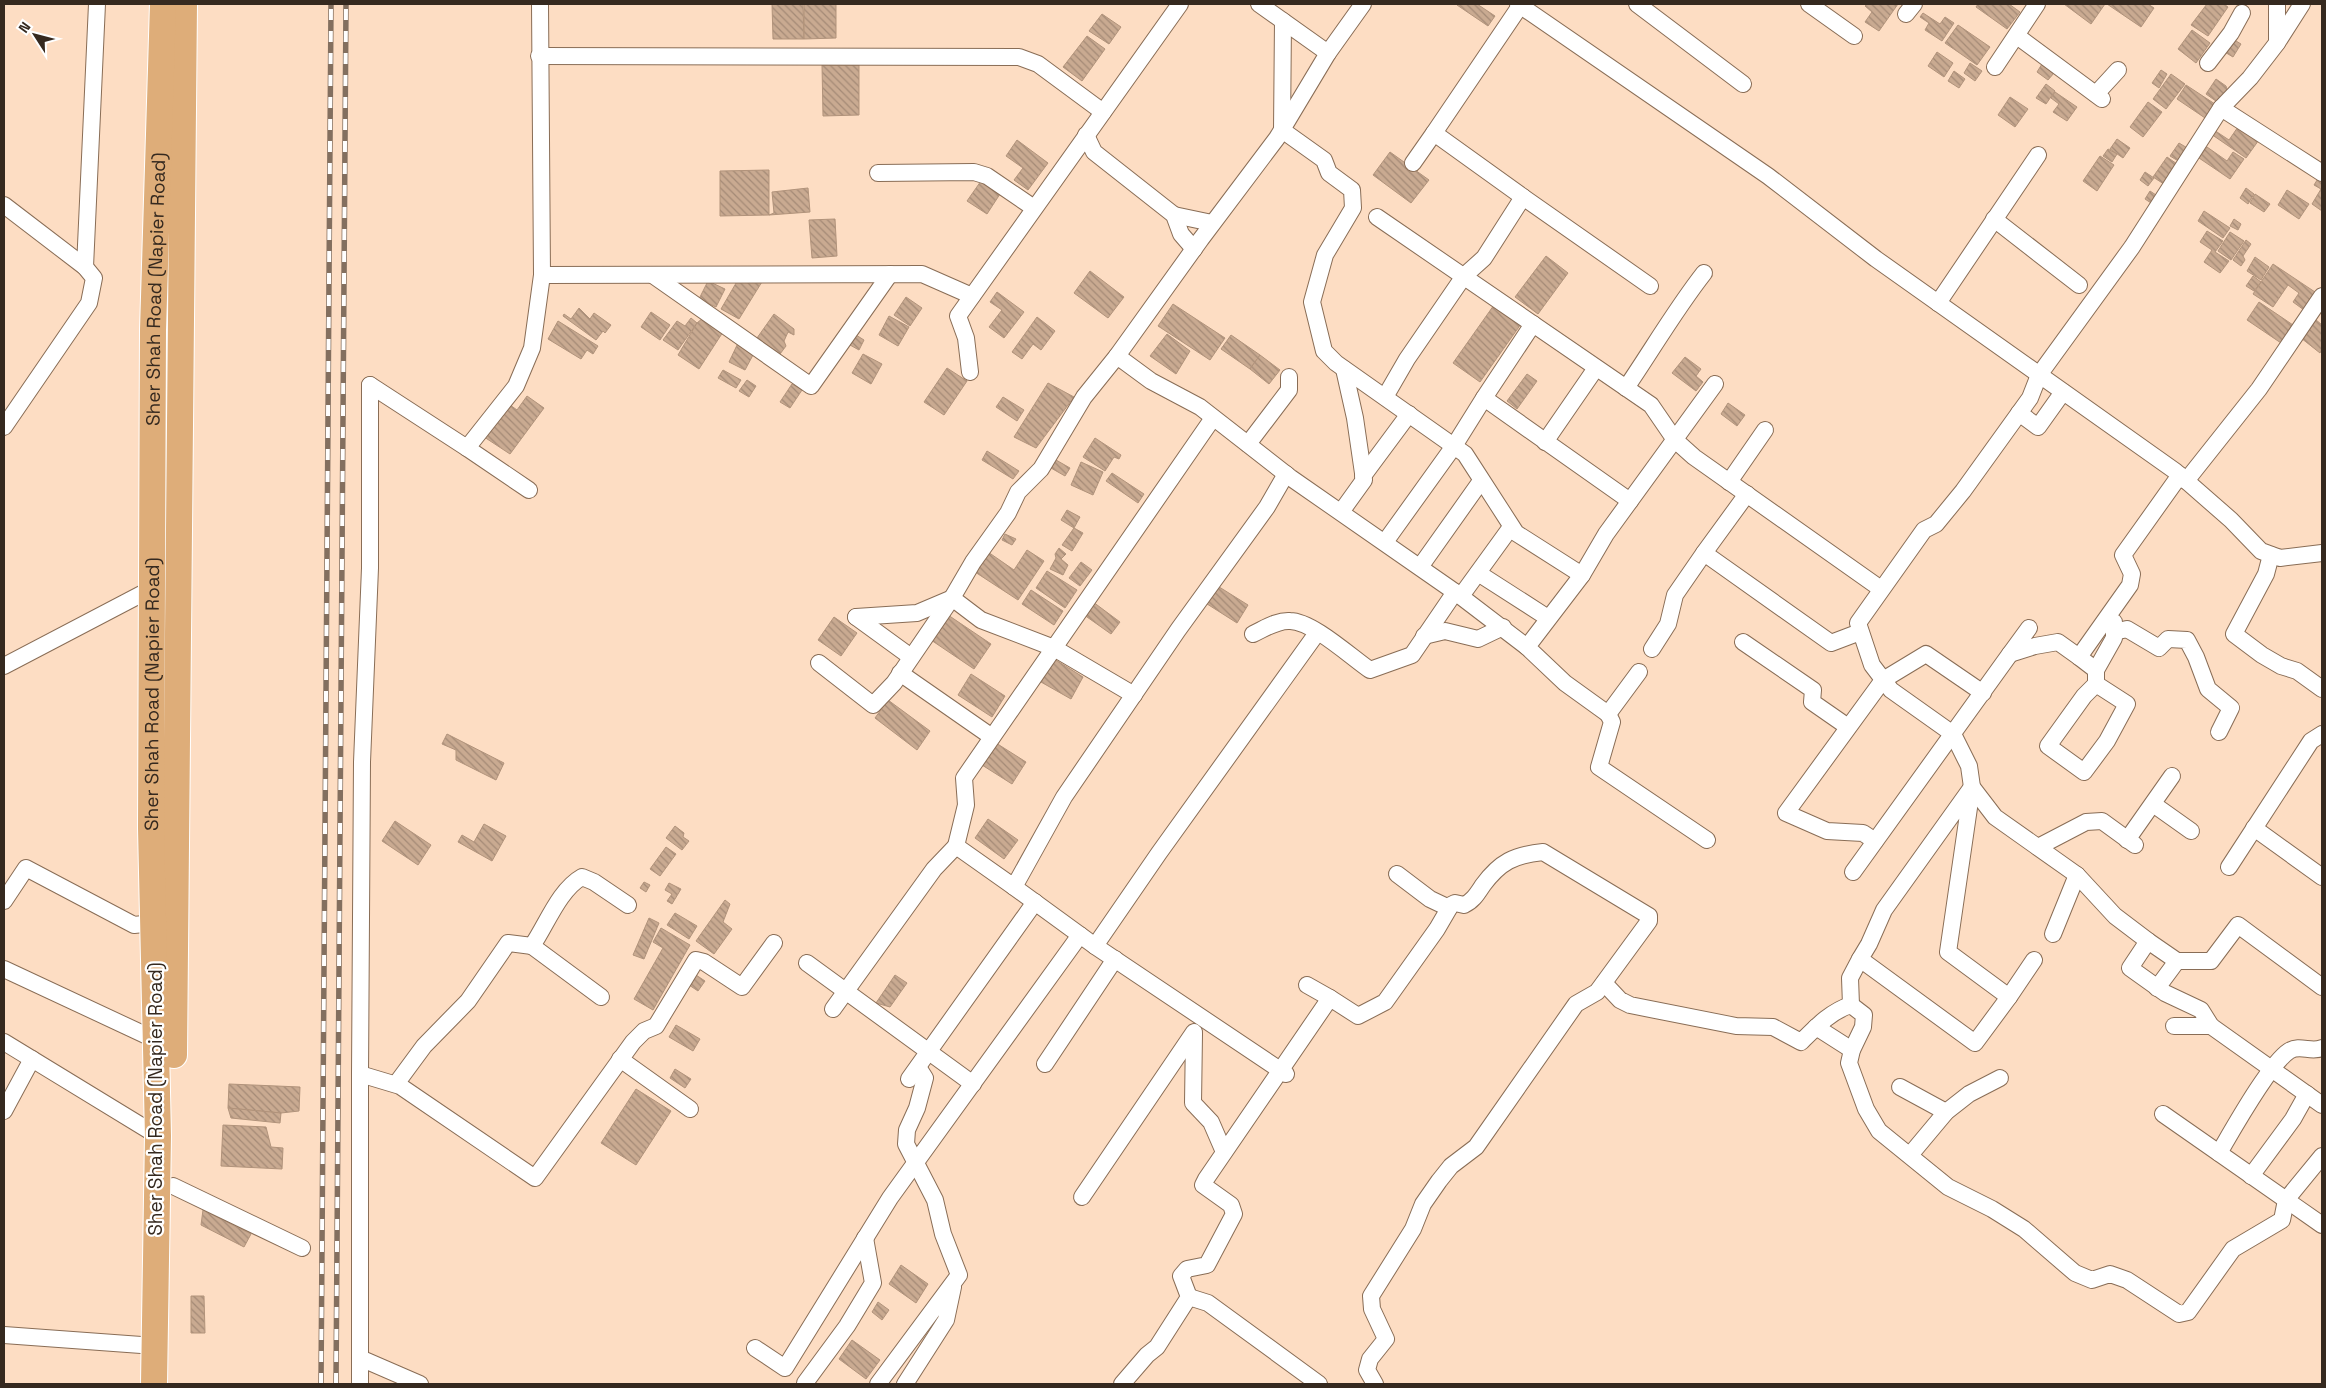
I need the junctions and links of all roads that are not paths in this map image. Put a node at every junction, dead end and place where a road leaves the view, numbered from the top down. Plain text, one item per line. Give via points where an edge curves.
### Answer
1 (97, 4) edge
2 (163, 4) edge
3 (184, 4) edge
4 (540, 4) edge
5 (1180, 4) edge
6 (1259, 4) edge
7 (1363, 4) edge
8 (1637, 4) edge
9 (1809, 4) edge
10 (2037, 4) edge
11 (2278, 4) edge
12 (2302, 4) edge
13 (1519, 5) edge
14 (2246, 7) edge
15 (1283, 21) junction
16 (1854, 36) dead end
17 (2017, 36) junction
18 (2277, 43) junction
19 (1328, 53) junction
20 (539, 56) junction
21 (2208, 64) dead end
22 (1995, 67) dead end
23 (2118, 70) dead end
24 (1743, 84) dead end
25 (2221, 108) junction
26 (1103, 112) junction
27 (1282, 130) junction
28 (1434, 133) junction
29 (1086, 135) junction
30 (2038, 155) dead end
31 (1413, 163) dead end
32 (878, 173) dead end
33 (2322, 173) edge
34 (1523, 197) junction
35 (4, 205) edge
36 (1034, 208) junction
37 (1174, 214) junction
38 (1377, 217) dead end
39 (1994, 219) junction
40 (1212, 223) junction
41 (1194, 248) junction
42 (85, 267) junction
43 (1704, 273) dead end
44 (890, 274) junction
45 (542, 275) junction
46 (654, 276) junction
47 (1464, 276) junction
48 (2079, 285) dead end
49 (1650, 286) dead end
50 (972, 296) junction
51 (2322, 296) edge
52 (1938, 303) junction
53 (1533, 324) junction
54 (1117, 356) junction
55 (1596, 368) junction
56 (1344, 369) junction
57 (970, 372) dead end
58 (2039, 375) junction
59 (1288, 377) dead end
60 (1716, 384) dead end
61 (1626, 388) junction
62 (2063, 392) junction
63 (1385, 397) junction
64 (1484, 398) junction
65 (2018, 413) junction
66 (1409, 414) junction
67 (1214, 418) junction
68 (4, 427) edge
69 (1765, 430) dead end
70 (1676, 440) junction
71 (1545, 442) junction
72 (1248, 444) junction
73 (1454, 446) junction
74 (467, 448) junction
75 (1286, 474) junction
76 (1363, 476) junction
77 (2183, 478) junction
78 (1481, 481) junction
79 (1729, 482) junction
80 (529, 490) dead end
81 (1746, 494) junction
82 (1630, 501) junction
83 (1341, 512) junction
84 (1512, 527) junction
85 (1385, 542) junction
86 (1704, 553) junction
87 (2322, 553) edge
88 (2271, 555) junction
89 (1420, 566) junction
90 (1478, 573) junction
91 (1582, 575) junction
92 (165, 588) junction
93 (1881, 589) junction
94 (1458, 594) junction
95 (952, 598) junction
96 (2114, 606) junction
97 (1548, 618) junction
98 (1503, 627) junction
99 (2029, 628) dead end
100 (1860, 632) junction
101 (2114, 632) junction
102 (1317, 633) junction
103 (1253, 634) dead end
104 (1424, 636) junction
105 (1744, 642) dead end
106 (1527, 646) junction
107 (1054, 648) junction
108 (1652, 648) dead end
109 (2010, 654) junction
110 (2079, 656) junction
111 (911, 657) junction
112 (820, 663) dead end
113 (4, 666) edge
114 (1639, 672) dead end
115 (900, 674) junction
116 (2096, 677) junction
117 (1883, 680) junction
118 (2322, 689) edge
119 (1982, 693) junction
120 (1134, 695) junction
121 (1608, 714) junction
122 (1848, 727) junction
123 (2219, 732) dead end
124 (1953, 734) junction
125 (2322, 734) edge
126 (992, 737) junction
127 (2172, 776) dead end
128 (1972, 787) junction
129 (2153, 804) junction
130 (2254, 828) junction
131 (2190, 831) dead end
132 (1707, 840) dead end
133 (1876, 841) junction
134 (956, 846) junction
135 (2038, 847) junction
136 (2229, 867) dead end
137 (1853, 872) dead end
138 (1397, 874) dead end
139 (2077, 875) junction
140 (2322, 877) edge
141 (1014, 887) junction
142 (4, 901) edge
143 (1035, 902) junction
144 (628, 905) dead end
145 (1449, 908) junction
146 (154, 923) junction
147 (2053, 934) dead end
148 (1080, 935) junction
149 (2148, 941) junction
150 (774, 943) dead end
151 (532, 946) junction
152 (1095, 946) junction
153 (1115, 959) junction
154 (1860, 959) junction
155 (2034, 960) dead end
156 (2178, 961) junction
157 (807, 963) dead end
158 (4, 969) edge
159 (1604, 983) junction
160 (1307, 985) dead end
161 (2322, 986) edge
162 (2157, 988) junction
163 (846, 992) junction
164 (601, 997) dead end
165 (2009, 997) junction
166 (1330, 998) junction
167 (1851, 1005) junction
168 (833, 1009) dead end
169 (1198, 1025) junction
170 (2174, 1026) dead end
171 (2211, 1026) junction
172 (1816, 1027) junction
173 (156, 1040) junction
174 (4, 1042) edge
175 (2322, 1048) edge
176 (1852, 1050) junction
177 (928, 1052) junction
178 (32, 1059) junction
179 (620, 1059) junction
180 (1045, 1064) dead end
181 (2272, 1070) junction
182 (1283, 1072) junction
183 (360, 1074) junction
184 (2000, 1078) dead end
185 (396, 1084) junction
186 (973, 1084) junction
187 (1900, 1087) dead end
188 (2307, 1094) junction
189 (2322, 1105) edge
190 (690, 1109) dead end
191 (4, 1111) edge
192 (1946, 1112) junction
193 (2163, 1114) dead end
194 (158, 1136) junction
195 (1224, 1152) junction
196 (2219, 1153) junction
197 (1910, 1155) junction
198 (2322, 1156) edge
199 (916, 1163) junction
200 (2251, 1176) junction
201 (173, 1186) junction
202 (1082, 1197) dead end
203 (2286, 1200) junction
204 (2322, 1225) edge
205 (865, 1238) junction
206 (302, 1248) dead end
207 (954, 1281) junction
208 (1189, 1298) junction
209 (4, 1335) edge
210 (155, 1346) junction
211 (755, 1348) dead end
212 (360, 1358) junction
213 (785, 1368) junction
214 (154, 1384) edge
215 (169, 1384) edge
216 (360, 1384) edge
217 (420, 1384) edge
218 (806, 1384) edge
219 (878, 1384) edge
220 (905, 1384) edge
221 (1122, 1384) edge
222 (1318, 1384) edge
223 (1375, 1384) edge

1 - 42 street
2 - 92 main road, Sher Shah Road (Napier Road) via 153,330
3 - 92 main road, Sher Shah Road (Napier Road)
4 - 20 street
5 - 26 street
6 - 15 street
7 - 19 street
8 - 24 street
9 - 16 street
10 - 17 street
11 - 18 street
12 - 18 street
13 - 28 street
13 - 52 street via 1768,176
14 - 21 street
15 - 19 street
15 - 27 street
17 - 22 street
17 - 23 street via 2099,96
18 - 25 street
19 - 27 street
20 - 26 street via 1019,57 1038,64
20 - 45 street
25 - 33 street
25 - 58 street via 2132,247
26 - 29 street
27 - 40 street
27 - 56 street via 1324,160 1329,173 1352,190 1353,208 1325,255 1312,302 1324,351
28 - 31 street
28 - 34 street
29 - 36 street
29 - 37 street via 1094,152
30 - 39 street
32 - 36 street via 974,172 987,176
34 - 47 street via 1484,258
34 - 49 street
35 - 42 street
36 - 50 street
37 - 40 street
37 - 41 street via 1181,234
38 - 47 street
39 - 48 street
39 - 52 street
40 - 41 street
41 - 54 street
42 - 68 street via 94,278 89,303
43 - 61 street
44 - 46 street
44 - 46 street via 811,386
44 - 50 street via 922,274
45 - 46 street
45 - 74 street via 532,348 516,386
47 - 53 street
47 - 63 street
50 - 57 street via 958,316 966,338
51 - 77 street via 2259,389
52 - 58 street
53 - 55 street
53 - 64 street
54 - 67 street via 1151,381
54 - 95 street via 1084,397 1041,469 1018,492 1008,513
55 - 61 street
55 - 71 street
56 - 63 street
56 - 76 street
58 - 62 street
58 - 65 street via 2030,398
59 - 72 street via 1289,390
60 - 70 street
61 - 70 street via 1651,405
62 - 65 street via 2038,427
62 - 77 street
63 - 66 street
64 - 71 street
64 - 73 street
65 - 93 street via 1964,491 1936,524 1924,530
66 - 73 street
66 - 76 street
67 - 72 street
67 - 107 street
69 - 79 street
70 - 79 street
70 - 82 street
71 - 82 street
72 - 75 street
73 - 78 street via 1465,454
73 - 85 street
74 - 80 street
74 - 183 street via 370,385 370,568 362,762
75 - 83 street
75 - 120 street
76 - 83 street via 1364,480
77 - 88 street via 2261,551
77 - 96 street via 2123,555 2132,574 2130,585
78 - 84 street
78 - 89 street
79 - 81 street
81 - 86 street
81 - 93 street
82 - 91 street
83 - 85 street
84 - 90 street
84 - 91 street via 1516,533
85 - 89 street
86 - 100 street via 1831,643
86 - 108 street via 1675,595 1668,624
87 - 88 street via 2280,558
88 - 118 street via 2266,574 2234,634 2262,655 2297,671
89 - 94 street
90 - 94 street
90 - 97 street
91 - 97 street
92 - 113 street
92 - 146 main road, Sher Shah Road (Napier Road) via 151,828
92 - 201 main road, Sher Shah Road (Napier Road)
93 - 100 street via 1858,623
94 - 98 street
94 - 104 street
95 - 107 street via 981,620
95 - 111 street
95 - 111 street via 917,613 856,617
96 - 101 street
96 - 110 street
97 - 106 street
98 - 104 street via 1478,639 1445,631
98 - 106 street
99 - 109 street
100 - 117 street via 1872,665
101 - 116 street
101 - 123 street via 2127,629 2159,648 2168,639 2187,640 2208,689 2231,708
102 - 103 street via 1305,624 1289,620
102 - 104 street via 1370,670 1412,655
102 - 152 street
105 - 122 street via 1813,690 1812,702
106 - 121 street via 1565,683
107 - 120 street
107 - 126 street
109 - 110 street via 2058,642
109 - 119 street
110 - 116 street
111 - 115 street
112 - 115 street via 874,705
114 - 121 street
115 - 126 street
116 - 116 street via 2127,704 2107,741 2084,772 2048,746
117 - 119 street via 1926,654
117 - 122 street
117 - 124 street via 1891,690
119 - 124 street
120 - 141 street via 1064,797
121 - 132 street via 1612,722 1599,766
122 - 133 street via 1786,813 1827,831 1863,833
124 - 128 street via 1969,766
124 - 133 street
125 - 130 street via 2311,741
126 - 134 street via 964,778 966,805
127 - 129 street
128 - 135 street via 1995,816
128 - 154 street via 1884,910
128 - 165 street via 1948,952
129 - 131 street
129 - 135 street via 2131,842 2102,821 2086,822
130 - 136 street
130 - 140 street
133 - 137 street
134 - 141 street
134 - 163 street via 934,869
135 - 139 street
138 - 145 street
139 - 147 street
139 - 149 street via 2115,916
141 - 143 street
142 - 146 street via 26,868 134,925
143 - 148 street
143 - 177 street
144 - 151 street via 582,877 561,899
145 - 159 street via 1455,903 1464,905 1471,902 1494,869 1513,858 1543,852 1648,916 1649,922
145 - 166 street via 1385,1002 1358,1016
146 - 173 main road, Sher Shah Road (Napier Road)
148 - 152 street
148 - 186 street
149 - 156 street
149 - 162 street via 2130,968
150 - 179 street via 742,987 696,960 656,1026 644,1030
151 - 164 street
151 - 185 street via 508,942 468,1001 424,1046
152 - 153 street
153 - 169 street
153 - 180 street
154 - 165 street via 1975,1043
154 - 167 street via 1850,978
155 - 165 street
156 - 161 street via 2212,962 2238,925
156 - 162 street
157 - 163 street
158 - 173 street
159 - 172 street via 1620,1000 1630,1005 1736,1026 1773,1027 1801,1042
159 - 223 street via 1597,992 1576,1004 1476,1147 1451,1166 1439,1181 1371,1296 1372,1309 1386,1339 1370,1360 1367,1370
160 - 166 street
162 - 171 street via 2201,1010
163 - 168 street
163 - 177 street
166 - 182 street
167 - 172 street via 1841,1008
167 - 176 street via 1864,1014 1863,1027
169 - 182 street
169 - 195 street via 1193,1103 1211,1122
169 - 202 street
170 - 171 street
171 - 181 street
172 - 176 street
173 - 194 main road, Sher Shah Road (Napier Road)
174 - 178 street
175 - 181 street via 2300,1047 2288,1052
176 - 197 street via 1850,1063 1866,1109 1879,1131
177 - 186 street
177 - 199 street via 913,1073 925,1078 906,1144
178 - 191 street
178 - 194 street
179 - 185 street via 535,1178
179 - 190 street
181 - 188 street
181 - 196 street
182 - 195 street
183 - 185 street
183 - 212 street
184 - 192 street via 1969,1094
186 - 199 street
187 - 192 street
188 - 189 street
188 - 200 street via 2293,1119
192 - 197 street
193 - 196 street
194 - 210 main road, Sher Shah Road (Napier Road)
195 - 208 street via 1203,1185 1231,1205 1234,1214 1207,1265 1187,1269 1181,1276
196 - 200 street
197 - 203 street via 1948,1187 2024,1229 2075,1273 2092,1280 2110,1274 2127,1280 2179,1314 2188,1312 2234,1250 2282,1220
198 - 203 street
199 - 205 street
199 - 207 street via 935,1200 943,1234 959,1276
200 - 203 street
201 - 206 street
201 - 215 main road, Sher Shah Road (Napier Road)
203 - 204 street
205 - 213 street
205 - 218 street via 873,1283
207 - 219 street
207 - 220 street via 946,1320
208 - 221 street via 1157,1347
208 - 222 street via 1208,1303
209 - 210 street
210 - 214 main road, Sher Shah Road (Napier Road)
211 - 213 street
212 - 216 street
212 - 217 street
213 - 218 street

